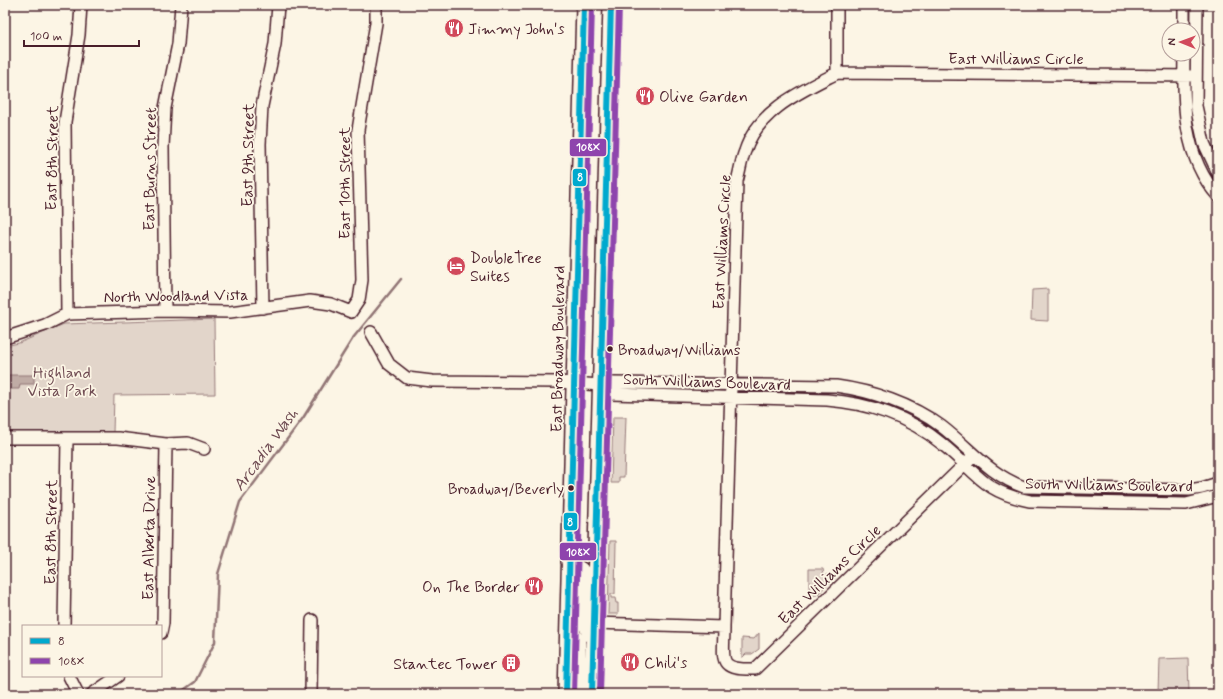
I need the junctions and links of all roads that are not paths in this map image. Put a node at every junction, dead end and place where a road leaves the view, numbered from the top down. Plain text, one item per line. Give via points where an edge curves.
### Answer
1 (81, 5) edge
2 (181, 5) edge
3 (278, 5) edge
4 (376, 5) edge
5 (584, 5) edge
6 (611, 5) edge
7 (836, 5) edge
8 (1184, 5) edge
9 (1197, 5) edge
10 (1184, 22) edge
11 (1184, 62) edge
12 (837, 73) junction
13 (1183, 75) junction
14 (1196, 76) junction
15 (1218, 173) edge
16 (1218, 196) edge
17 (263, 308) junction
18 (165, 312) junction
19 (351, 312) joint
20 (67, 314) junction
21 (371, 332) dead end
22 (5, 338) edge
23 (574, 383) junction
24 (732, 384) junction
25 (600, 385) junction
26 (731, 398) junction
27 (5, 438) edge
28 (67, 438) junction
29 (166, 444) junction
30 (204, 448) dead end
31 (974, 455) junction
32 (965, 465) junction
33 (1218, 483) edge
34 (1218, 496) edge
35 (569, 562) junction
36 (312, 620) dead end
37 (594, 623) junction
38 (568, 624) junction
39 (64, 625) edge
40 (724, 627) junction
41 (162, 628) edge
42 (594, 645) junction
43 (70, 677) edge
44 (117, 677) edge
45 (78, 694) edge
46 (92, 694) edge
47 (311, 694) edge
48 (566, 694) edge
49 (578, 694) edge
50 (592, 694) edge

1 - 20 street, East 8th Street via 80,35 65,122
2 - 18 street, East Burns Street via 178,44 165,108
3 - 17 street, East 9th Street via 275,44 262,106 260,144
4 - 19 street, East 10th Street via 376,23 358,130 362,280 359,300
5 - 23 main road, East Broadway Boulevard
6 - 25 main road
7 - 12 street
8 - 10 street
9 - 14 street
11 - 13 street
12 - 13 street, East Williams Circle
12 - 24 street, East Williams Circle via 791,97 759,125 745,150 737,181
13 - 14 street, East Williams Circle
13 - 16 street via 1184,111 1192,147 1204,176
14 - 15 street via 1199,129
17 - 18 street, North Woodland Vista via 247,312
17 - 19 street, North Woodland Vista via 310,301 331,304
18 - 20 street, North Woodland Vista
20 - 22 street, North Woodland Vista via 45,325
21 - 23 street via 389,364 407,378 432,381
23 - 25 street
23 - 35 main road, East Broadway Boulevard
24 - 25 street, South Williams Boulevard
24 - 26 street, East Williams Circle
24 - 31 street, South Williams Boulevard via 836,386 884,397 926,416
25 - 26 street, South Williams Boulevard via 611,394
25 - 37 main road
26 - 32 street, South Williams Boulevard via 842,401 874,408 925,431
26 - 40 street, East Williams Circle
27 - 28 street
28 - 29 street via 118,438
28 - 39 street, East 8th Street
29 - 30 street via 188,443
29 - 41 street, East Alberta Drive
31 - 32 street, East Williams Circle
31 - 33 street, South Williams Boulevard via 999,476 1030,487 1189,490
32 - 34 street, South Williams Boulevard via 977,478 998,492 1030,501 1186,504
32 - 40 street, East Williams Circle via 755,669 734,669 729,666 724,658
35 - 38 main road, East Broadway Boulevard
35 - 42 main road via 581,570 583,575 583,616
36 - 47 street
37 - 40 street
37 - 42 main road
38 - 48 main road, East Broadway Boulevard
38 - 49 main road via 578,642
42 - 50 main road
43 - 45 street
44 - 46 street

